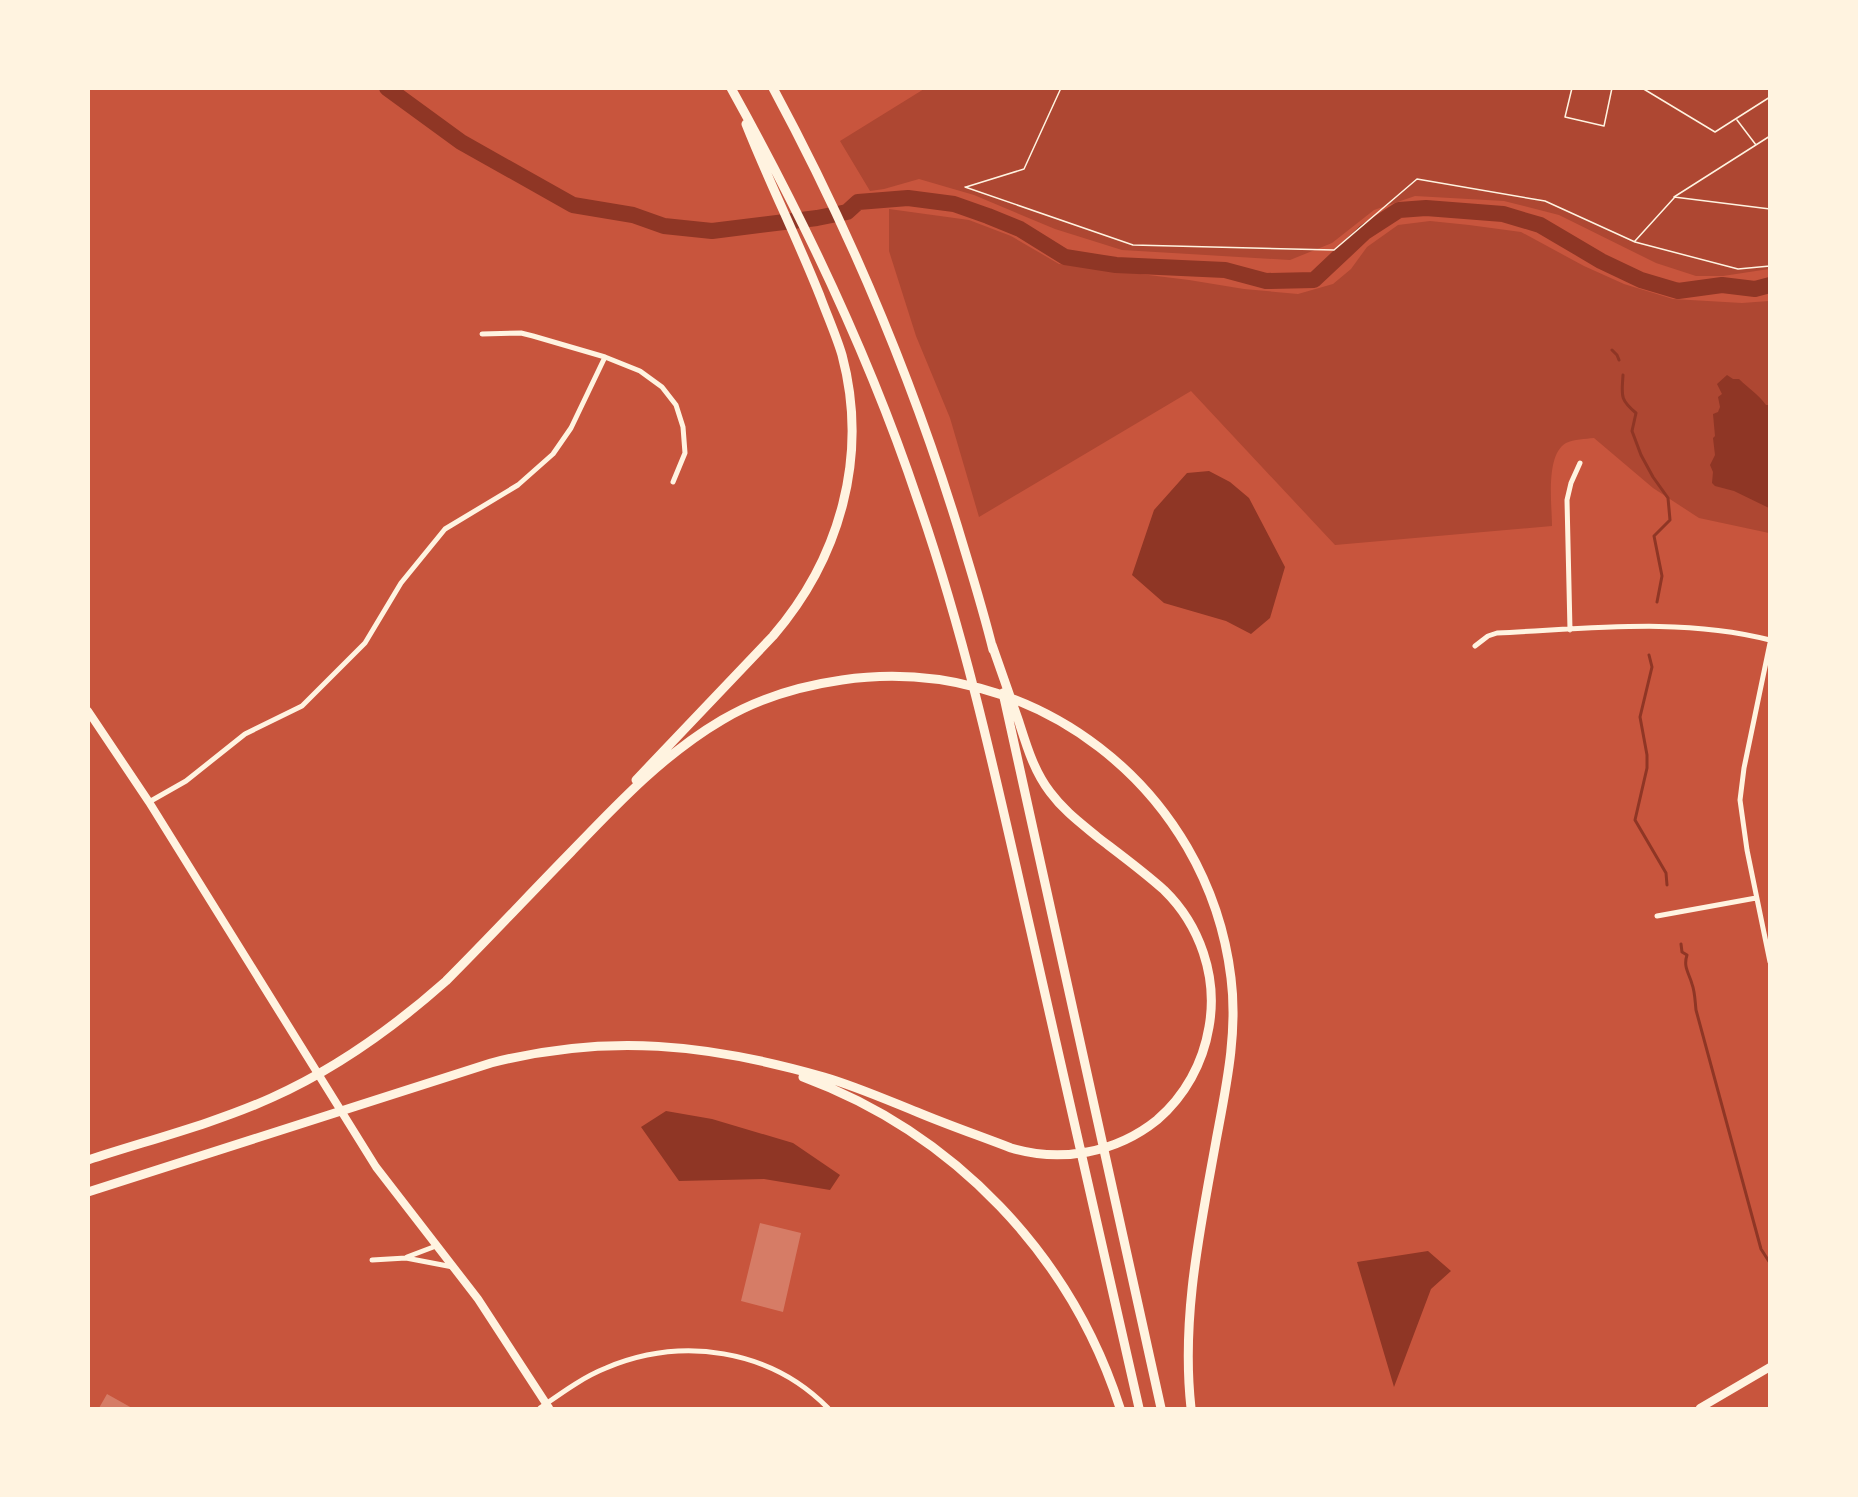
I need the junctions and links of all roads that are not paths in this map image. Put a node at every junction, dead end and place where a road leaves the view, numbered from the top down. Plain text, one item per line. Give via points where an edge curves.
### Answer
1 (731, 88) edge
2 (773, 88) edge
3 (761, 151) junction
4 (482, 334) dead end
5 (605, 357) junction
6 (1580, 464) dead end
7 (673, 482) dead end
8 (1570, 630) junction
9 (1770, 641) edge
10 (992, 645) junction
11 (1475, 646) dead end
12 (88, 711) edge
13 (149, 802) junction
14 (608, 813) junction
15 (1756, 898) junction
16 (1657, 916) dead end
17 (1770, 962) edge
18 (764, 1063) junction
19 (88, 1160) edge
20 (88, 1192) edge
21 (436, 1246) junction
22 (406, 1258) junction
23 (372, 1260) dead end
24 (453, 1267) junction
25 (1770, 1367) edge
26 (545, 1407) edge
27 (828, 1408) edge
28 (1120, 1408) edge
29 (1139, 1408) edge
30 (1161, 1408) edge
31 (1191, 1408) edge
32 (1700, 1408) edge

1 - 3 highway
2 - 10 highway via 891,337 930,442
3 - 14 highway via 841,353 850,405 848,483 832,539 814,580 784,623
3 - 29 highway via 844,309 895,436 956,621 1002,802
4 - 5 street via 521,333
5 - 7 street via 640,371 662,387 676,405 685,453
5 - 13 street via 571,428 553,454 519,485 445,529 400,583 365,643 302,706 244,734 186,781
6 - 8 street via 1568,500
8 - 9 street via 1709,628
8 - 11 street via 1497,633
9 - 15 street via 1740,800
10 - 18 highway via 1028,752 1043,781 1065,810 1172,899 1192,928 1206,962 1211,1008 1202,1057 1189,1081 1153,1122 1127,1139 1099,1150 1055,1155 1011,1148 825,1077
10 - 30 highway
12 - 13 main road
13 - 21 main road via 370,1158
14 - 19 highway via 446,981 395,1024 337,1063 218,1119
14 - 31 highway via 681,747 721,721 765,699 820,683 860,677 893,675 944,680 991,690 1066,724 1132,775 1181,837 1200,872 1218,917 1232,981 1229,1068 1193,1275 1188,1326
15 - 16 street
15 - 17 street
18 - 20 highway via 669,1046 566,1048 491,1063
18 - 28 highway via 876,1110 940,1152 986,1191 1063,1284 1096,1347
21 - 22 street
21 - 24 main road
22 - 23 street
22 - 24 street
24 - 26 main road via 478,1299
25 - 32 main road
26 - 27 street via 604,1368 639,1356 691,1350 722,1353 760,1364 796,1383

